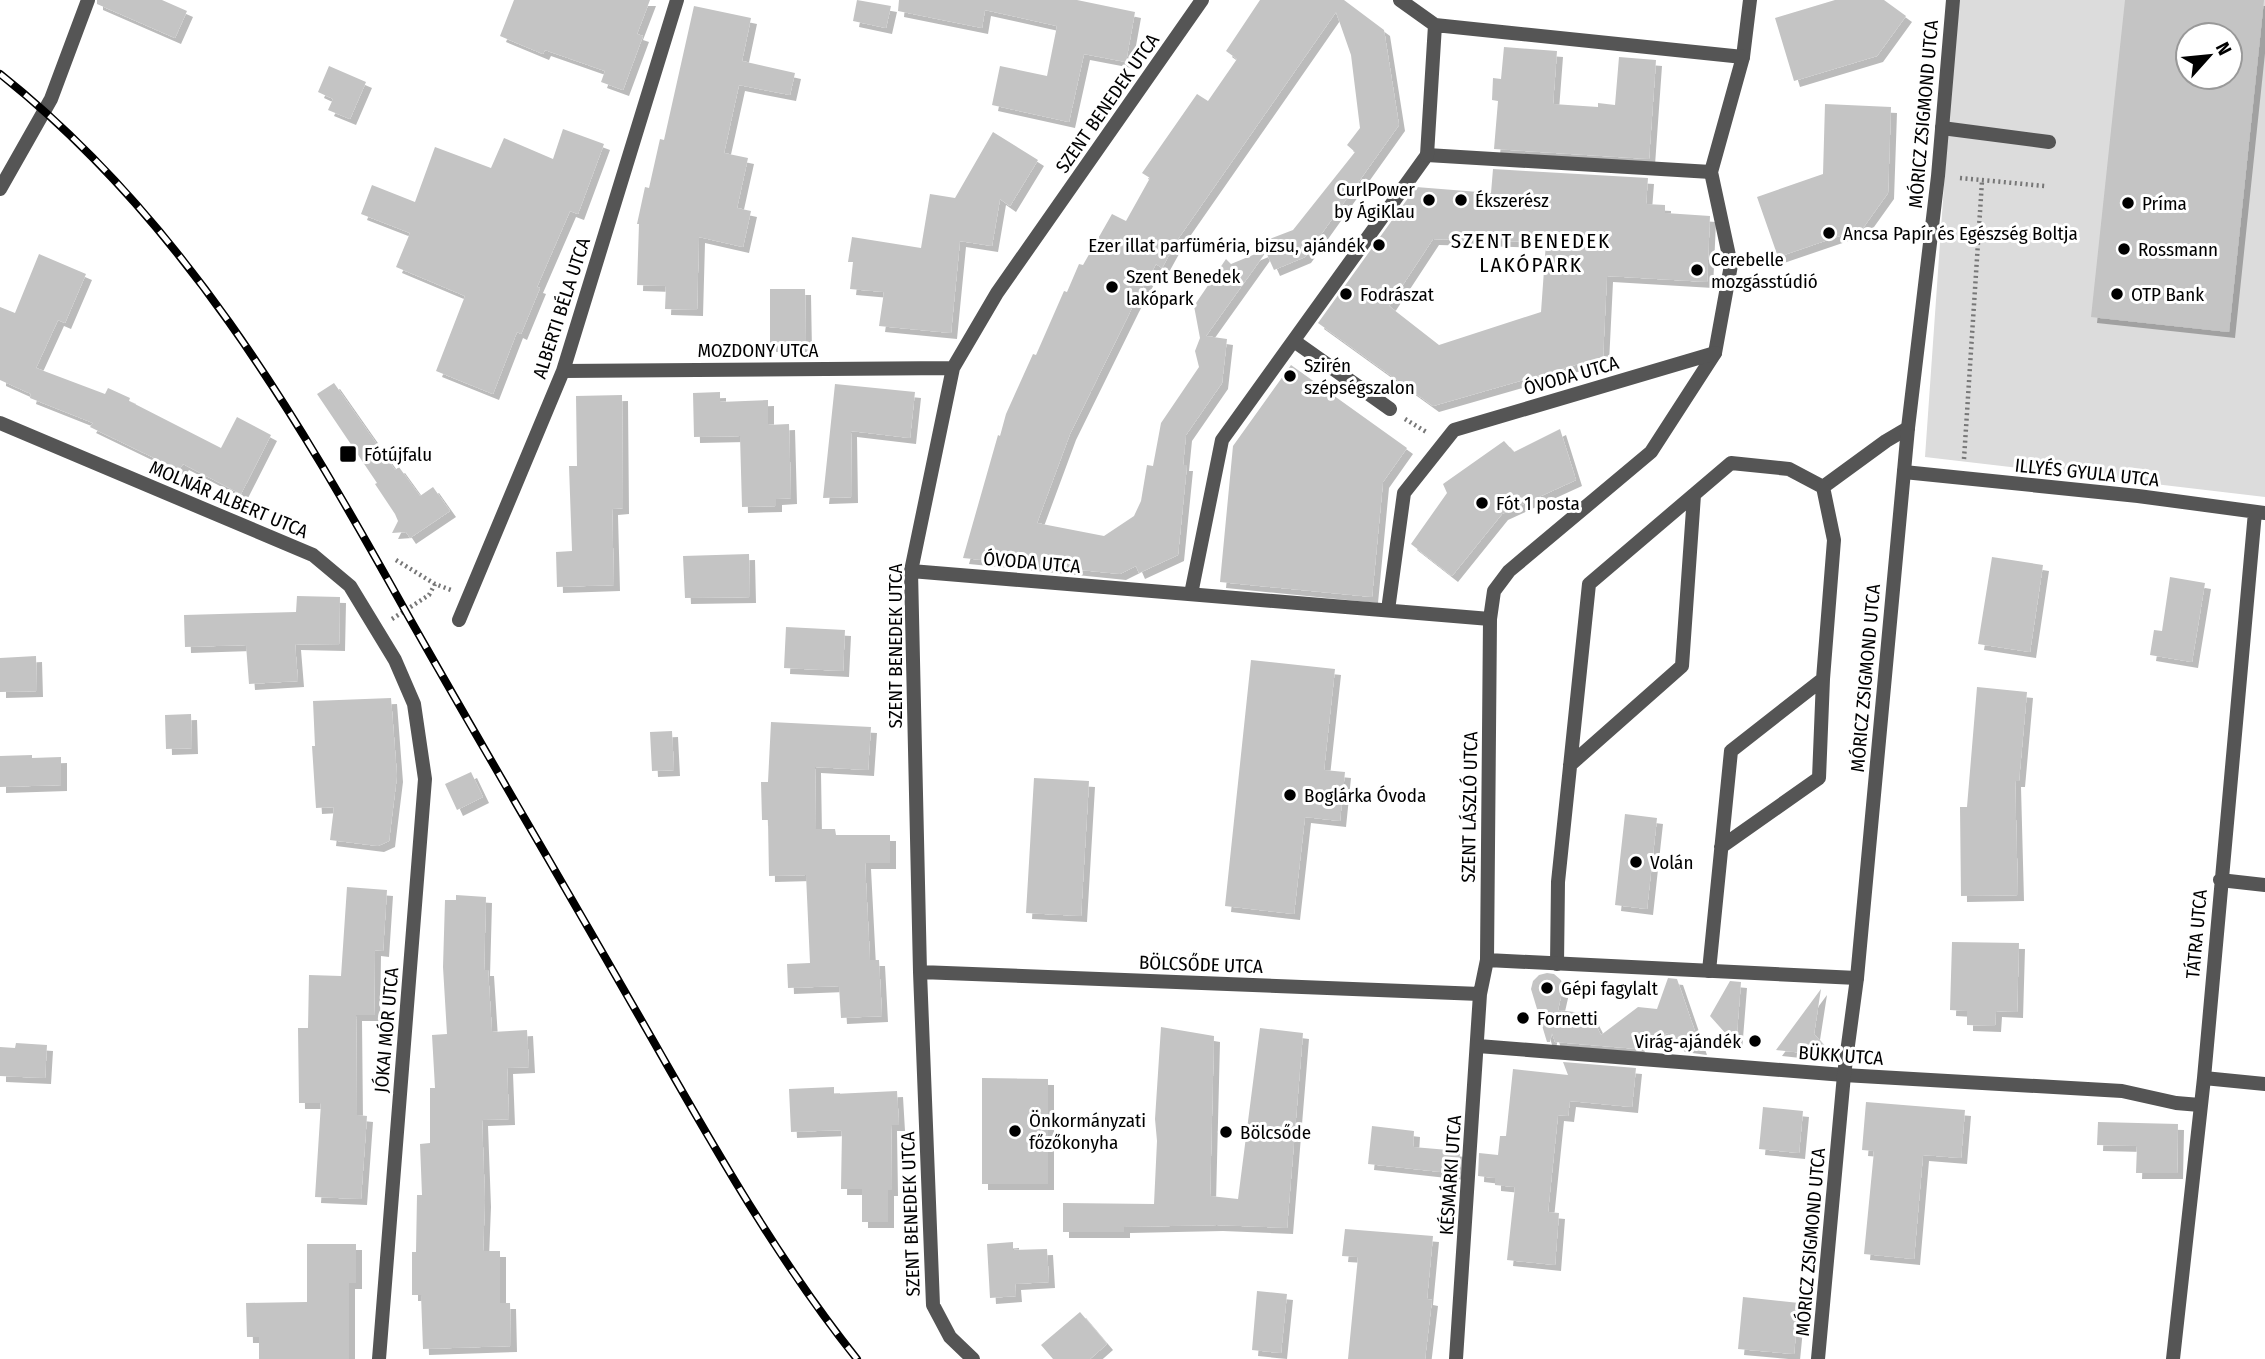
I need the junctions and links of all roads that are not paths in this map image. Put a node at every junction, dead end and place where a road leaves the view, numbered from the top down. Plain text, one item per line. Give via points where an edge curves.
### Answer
1 (88, 0) edge
2 (677, 0) edge
3 (1202, 0) edge
4 (1400, 0) edge
5 (1750, 0) edge
6 (1953, 0) edge
7 (1435, 24) junction
8 (1743, 57) junction
9 (1942, 128) junction
10 (2049, 142) dead end
11 (1427, 155) junction
12 (1711, 172) junction
13 (0, 189) edge
14 (1294, 341) junction
15 (1715, 353) junction
16 (953, 368) junction
17 (563, 371) junction
18 (1390, 409) road end
19 (0, 423) edge
20 (1908, 428) junction
21 (1904, 472) junction
22 (1823, 487) junction
23 (1694, 495) junction
24 (2260, 512) edge
25 (911, 571) junction
26 (1191, 594) junction
27 (1388, 610) junction
28 (1490, 619) junction
29 (459, 620) dead end
30 (1823, 679) junction
31 (414, 704) joint
32 (1570, 765) junction
33 (1721, 847) junction
34 (2220, 880) junction
35 (2265, 885) edge
36 (1487, 960) junction
37 (1557, 964) junction
38 (1709, 971) junction
39 (919, 972) junction
40 (1857, 978) junction
41 (1480, 994) junction
42 (1478, 1045) junction
43 (1844, 1075) junction
44 (2204, 1078) junction
45 (2265, 1084) edge
46 (2200, 1105) junction
47 (379, 1359) edge
48 (972, 1359) edge
49 (1456, 1359) edge
50 (1818, 1359) edge
51 (2173, 1359) edge

1 - 13 street via 51,99
2 - 17 street, ALBERTI BÉLA UTCA
3 - 16 street, SZENT BENEDEK UTCA via 996,293
4 - 7 street
5 - 8 street
6 - 9 street, MÓRICZ ZSIGMOND UTCA
7 - 8 street
7 - 11 street
8 - 12 street
9 - 10 street
9 - 20 street, MÓRICZ ZSIGMOND UTCA
11 - 12 street
11 - 14 street
12 - 15 street via 1731,265
14 - 18 street
14 - 26 street via 1222,440
15 - 27 street, ÓVODA UTCA via 1454,429 1404,493
15 - 28 street, SZENT LÁSZLÓ UTCA via 1651,452 1509,572 1494,591
16 - 17 street, MOZDONY UTCA
16 - 25 street, SZENT BENEDEK UTCA
17 - 29 street, ALBERTI BÉLA UTCA
19 - 31 street, MOLNÁR ALBERT UTCA via 313,555 350,586 395,660
20 - 21 street, MÓRICZ ZSIGMOND UTCA
20 - 22 street
21 - 24 street, ILLYÉS GYULA UTCA
21 - 40 street, MÓRICZ ZSIGMOND UTCA
22 - 23 street via 1789,469 1731,463
22 - 30 street via 1834,540
23 - 32 street via 1589,584
23 - 32 street via 1682,666
24 - 34 street, TÁTRA UTCA
25 - 26 street, ÓVODA UTCA
25 - 39 street, SZENT BENEDEK UTCA
26 - 27 street, ÓVODA UTCA
27 - 28 street, ÓVODA UTCA
28 - 36 street, SZENT LÁSZLÓ UTCA
30 - 33 street via 1731,751
30 - 33 street via 1819,778
31 - 47 street, JÓKAI MÓR UTCA via 425,779
32 - 37 street via 1558,882
33 - 38 street
34 - 35 street
34 - 44 street, TÁTRA UTCA
36 - 37 street
36 - 41 street, SZENT LÁSZLÓ UTCA
37 - 38 street
38 - 40 street
39 - 41 street, BÖLCSŐDE UTCA
39 - 48 street, SZENT BENEDEK UTCA via 933,1305 950,1337
40 - 43 street, MÓRICZ ZSIGMOND UTCA
41 - 42 street, KÉSMÁRKI UTCA
42 - 43 street, BÜKK UTCA
42 - 49 street, KÉSMÁRKI UTCA
43 - 46 street, BÜKK UTCA via 2122,1091
43 - 50 street, MÓRICZ ZSIGMOND UTCA
44 - 45 street
44 - 46 street, TÁTRA UTCA
46 - 51 street, TÁTRA UTCA

